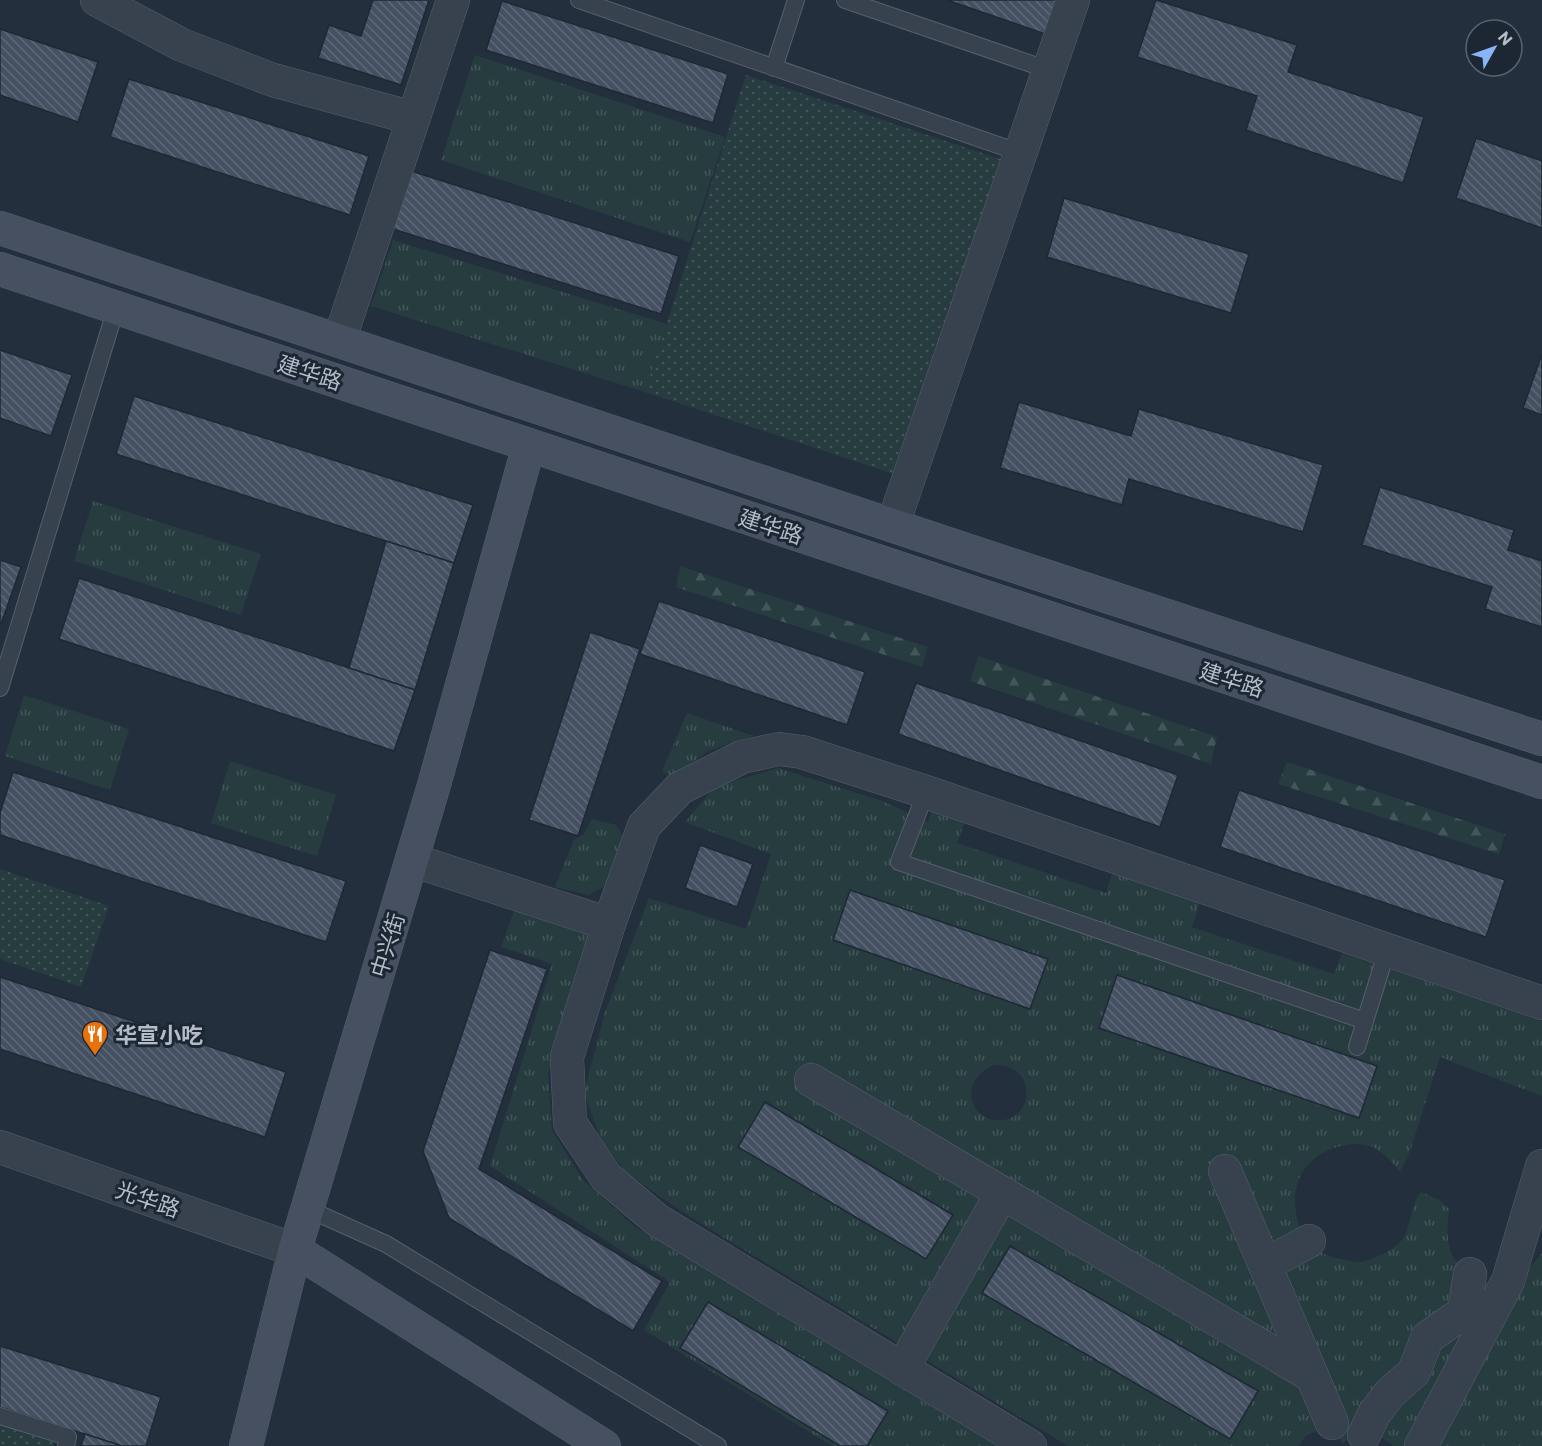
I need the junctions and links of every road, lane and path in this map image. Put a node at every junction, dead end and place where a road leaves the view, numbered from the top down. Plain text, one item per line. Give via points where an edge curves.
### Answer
1 (97, 0) edge
2 (453, 0) edge
3 (579, 0) edge
4 (796, 0) edge
5 (845, 0) edge
6 (1073, 0) edge
7 (774, 68) junction
8 (1049, 70) junction
9 (413, 118) junction
10 (1021, 153) junction
11 (0, 228) edge
12 (0, 269) edge
13 (116, 308) junction
14 (339, 341) junction
15 (530, 445) junction
16 (893, 524) junction
17 (0, 688) edge
18 (1542, 739) edge
19 (1542, 782) edge
20 (927, 792) junction
21 (412, 860) junction
22 (609, 924) junction
23 (1387, 950) junction
24 (1542, 1003) edge
25 (1365, 1021) junction
26 (1357, 1047) dead end
27 (811, 1080) dead end
28 (0, 1147) edge
29 (1542, 1166) edge
30 (1225, 1171) dead end
31 (1002, 1193) junction
32 (308, 1209) junction
33 (1310, 1241) dead end
34 (296, 1251) junction
35 (1265, 1265) junction
36 (1470, 1275) dead end
37 (902, 1369) junction
38 (1312, 1376) junction
39 (0, 1416) edge
40 (1332, 1423) dead end
41 (1364, 1435) dead end
42 (66, 1446) edge
43 (246, 1446) edge
44 (604, 1446) edge
45 (718, 1446) edge
46 (1029, 1446) edge
47 (1421, 1446) edge

1 - 9 street via 182,45 273,80
2 - 9 street
3 - 7 lane
4 - 7 lane
5 - 8 lane
6 - 8 street
7 - 10 lane
8 - 10 street
9 - 14 street
10 - 16 street
11 - 14 street, 建华路
12 - 13 street, 建华路
13 - 15 street, 建华路
13 - 17 lane
14 - 16 street, 建华路
15 - 19 street, 建华路
15 - 21 street, 中兴街
16 - 18 street, 建华路
20 - 22 street via 802,752 779,749 742,758 680,788 644,826
20 - 23 street
20 - 25 lane via 899,862
21 - 22 street
21 - 32 street, 中兴街
22 - 37 street via 567,1057 570,1123 606,1177 657,1220
23 - 24 street
23 - 25 lane
25 - 26 lane
27 - 31 street
28 - 34 street, 光华路
29 - 47 street via 1508,1281
30 - 35 street
31 - 37 street
31 - 38 street
32 - 34 street, 中兴街
32 - 45 lane via 386,1244
33 - 35 street
34 - 43 street, 中兴街
34 - 44 street
35 - 38 street
36 - 41 street via 1464,1312 1427,1338 1414,1372 1390,1393
37 - 46 street
38 - 40 street
39 - 42 lane via 68,1437

